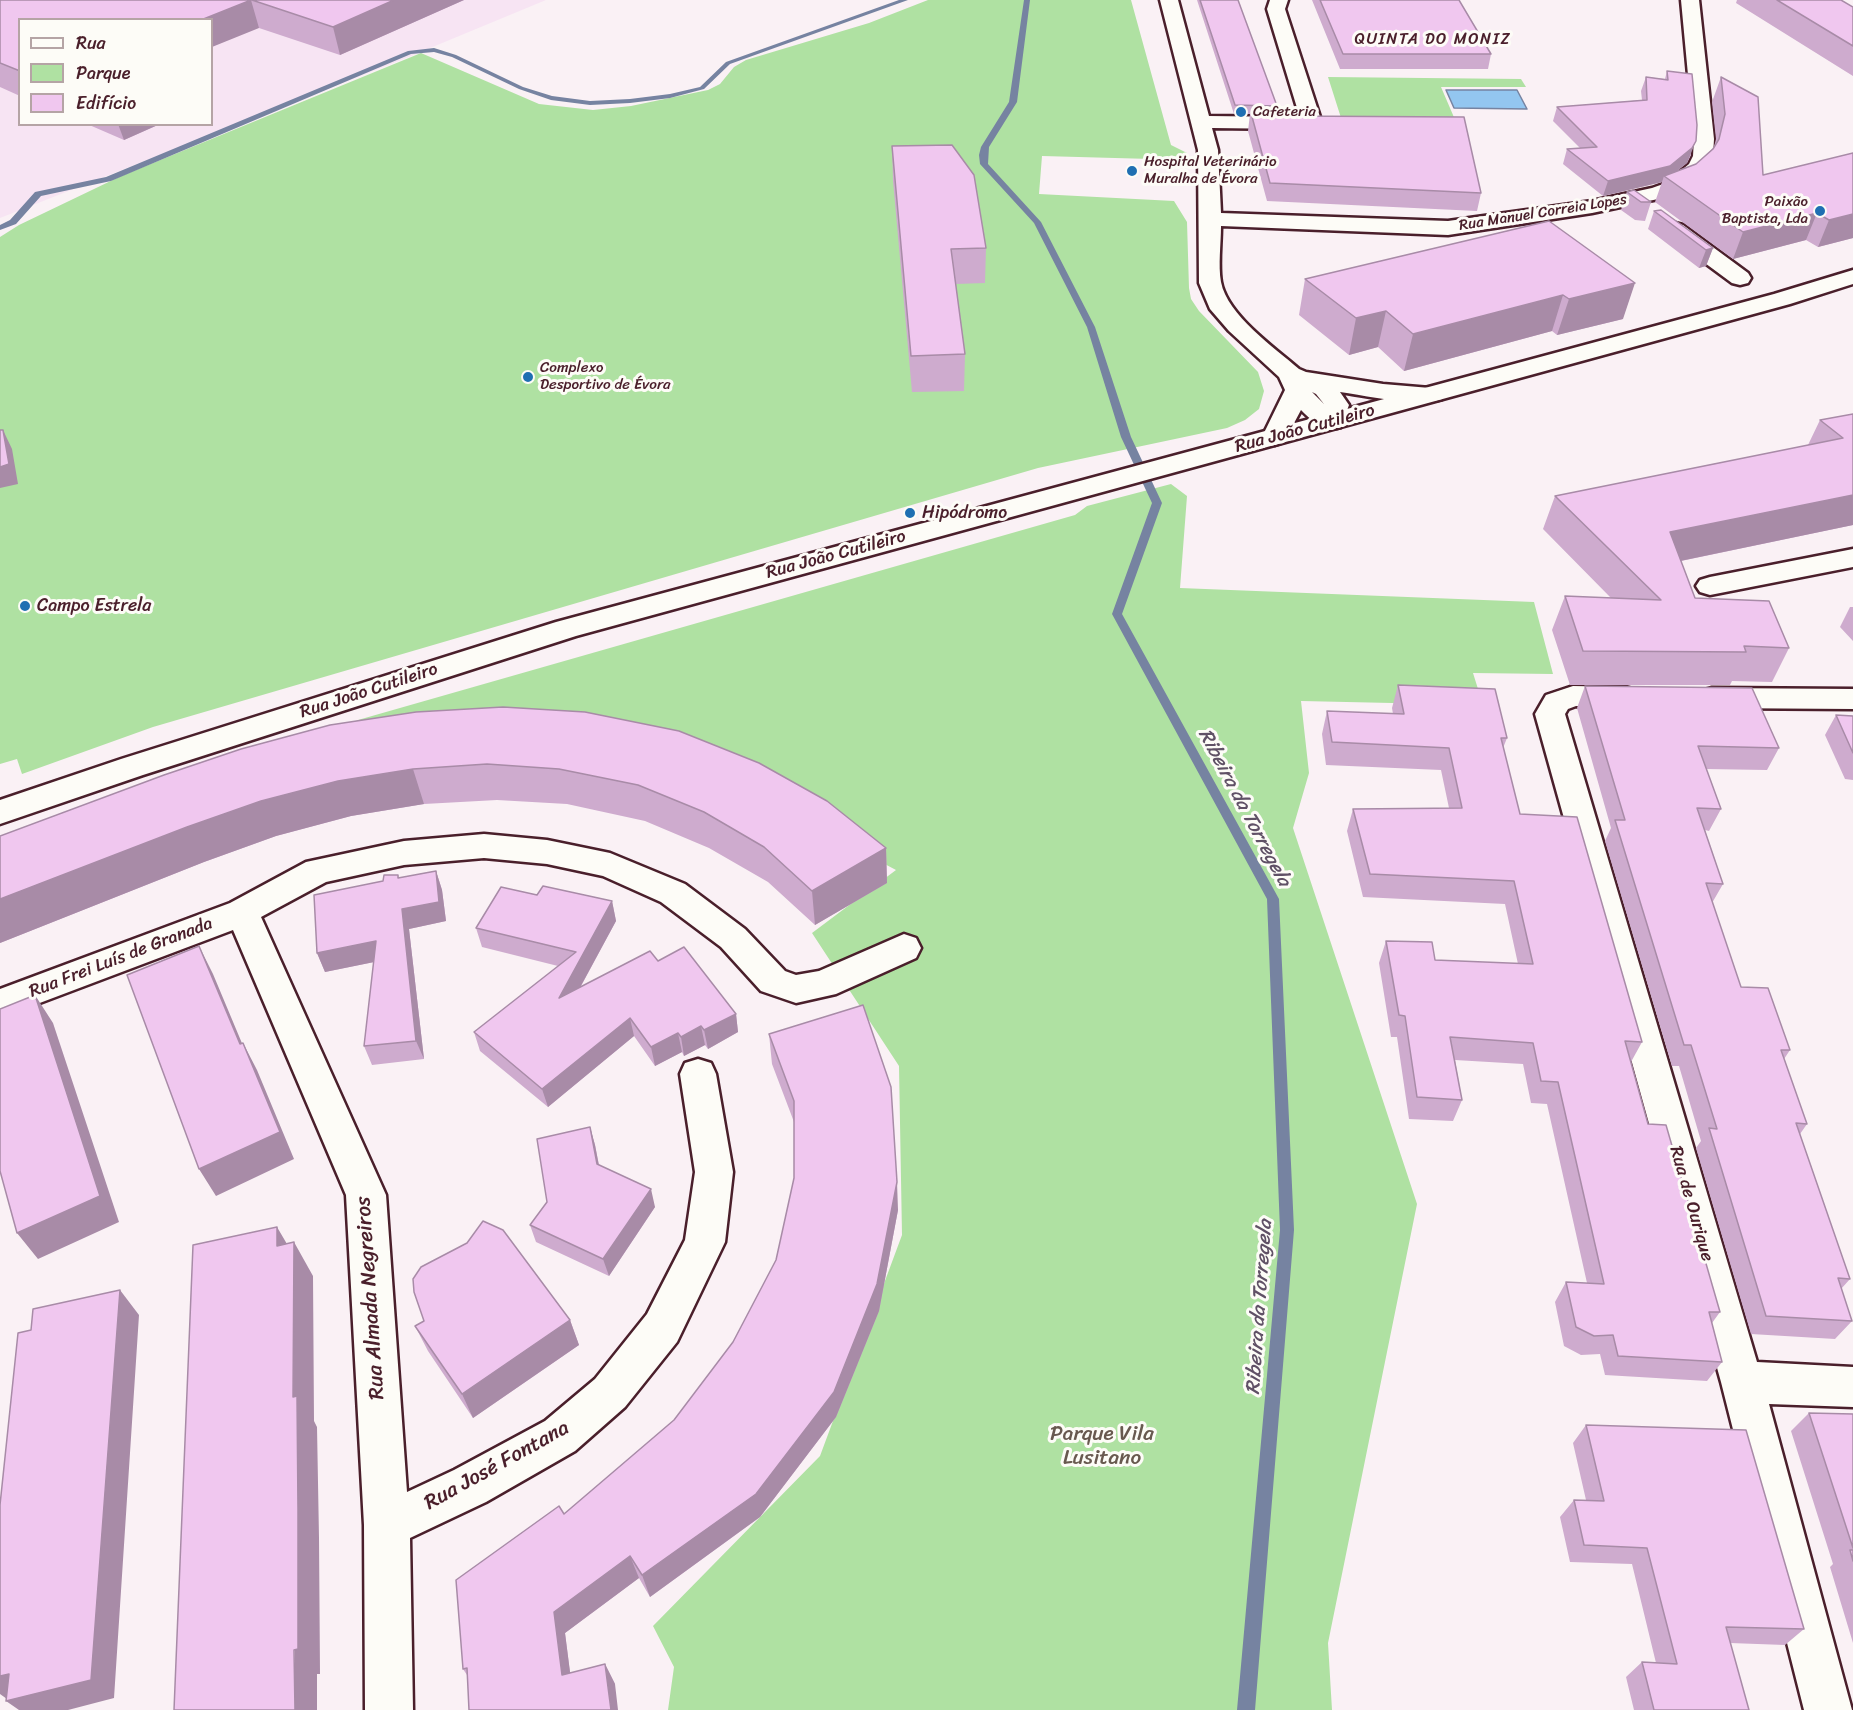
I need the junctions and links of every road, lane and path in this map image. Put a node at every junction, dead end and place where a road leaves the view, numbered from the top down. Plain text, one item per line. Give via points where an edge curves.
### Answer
1 (1169, 0) edge
2 (1279, 0) edge
3 (1690, 0) edge
4 (1202, 122) junction
5 (1312, 123) junction
6 (1334, 123) edge
7 (1632, 198) junction
8 (1210, 219) junction
9 (1853, 277) edge
10 (1740, 278) dead end
11 (1296, 381) junction
12 (1434, 394) junction
13 (1332, 422) junction
14 (1275, 437) junction
15 (1853, 558) edge
16 (1710, 586) dead end
17 (1654, 697) edge
18 (1690, 697) edge
19 (1853, 699) edge
20 (0, 812) edge
21 (242, 912) junction
22 (904, 948) dead end
23 (0, 1004) edge
24 (698, 1074) dead end
25 (1742, 1382) junction
26 (1853, 1387) edge
27 (387, 1525) junction
28 (389, 1710) edge
29 (1828, 1710) edge

1 - 4 street
2 - 5 street via 1276,9
3 - 7 street, Rua Manuel Correia Lopes via 1703,156 1698,167 1673,187
4 - 5 street
4 - 8 street via 1208,150
5 - 6 street
7 - 8 street, Rua Manuel Correia Lopes via 1448,228
7 - 10 street
8 - 11 street via 1210,284 1218,304
9 - 12 street, Rua João Cutileiro
11 - 12 street
11 - 13 street via 1310,407
11 - 14 street
12 - 13 street, Rua João Cutileiro
13 - 14 street, Rua João Cutileiro
14 - 20 street, Rua João Cutileiro via 566,629
15 - 16 street
17 - 25 street, Rua de Ourique via 1573,696 1557,702 1550,714
18 - 19 street
21 - 22 street, Rua Frei Luís de Granada via 318,871 404,853 484,846 547,852 610,865 673,893 733,938 773,981 796,988 824,984
21 - 23 street, Rua Frei Luís de Granada
21 - 27 street, Rua Almada Negreiros via 366,1195
24 - 27 street, Rua José Fontana via 714,1172 705,1242 662,1328 609,1392 560,1436 470,1486
25 - 26 street
25 - 29 street, Rua de Ourique
27 - 28 street, Rua Almada Negreiros

